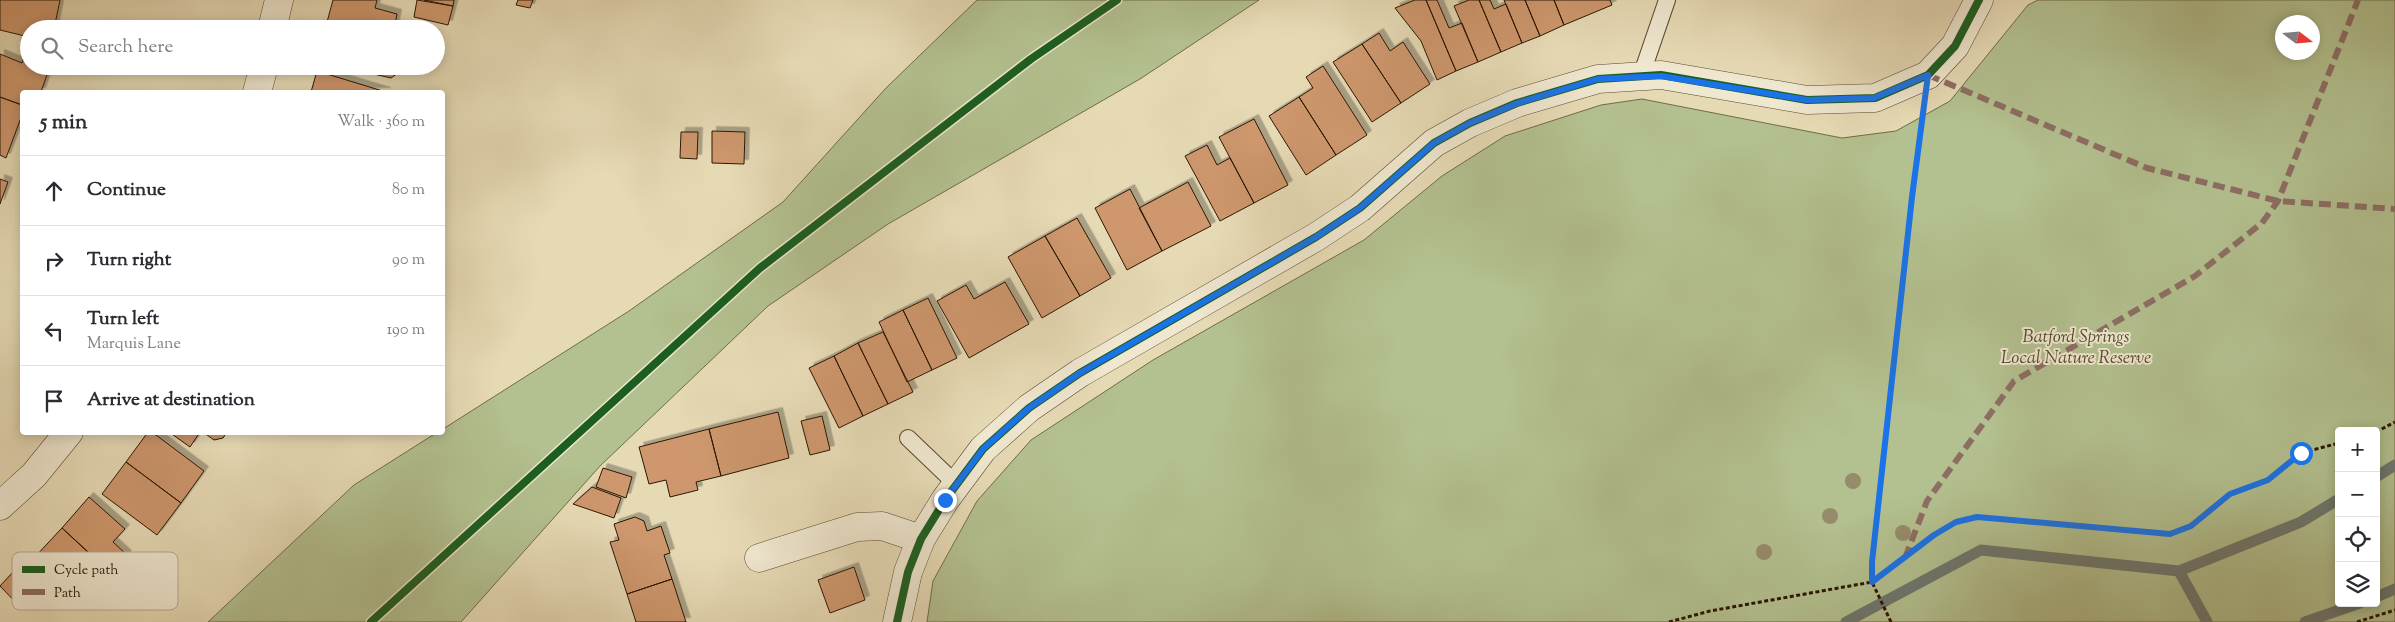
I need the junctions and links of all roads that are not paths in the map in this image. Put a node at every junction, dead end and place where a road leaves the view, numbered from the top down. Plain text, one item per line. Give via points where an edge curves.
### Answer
1 (278, 0) edge
2 (1667, 0) edge
3 (1979, 0) edge
4 (274, 20) edge
5 (262, 75) edge
6 (1641, 76) junction
7 (258, 90) edge
8 (67, 435) edge
9 (908, 438) dead end
10 (956, 484) junction
11 (0, 506) edge
12 (921, 539) junction
13 (758, 558) dead end
14 (897, 622) edge

1 - 4 street
2 - 6 lane
3 - 6 street via 1955,46 1928,75 1874,98 1807,100 1679,78
5 - 7 street
6 - 10 street via 1598,79 1518,103 1470,123 1434,143 1360,208 1316,237 1080,373 1029,408 983,449
8 - 11 street via 34,476
9 - 10 lane
10 - 12 street
12 - 13 street via 882,526 857,527
12 - 14 street via 908,572

